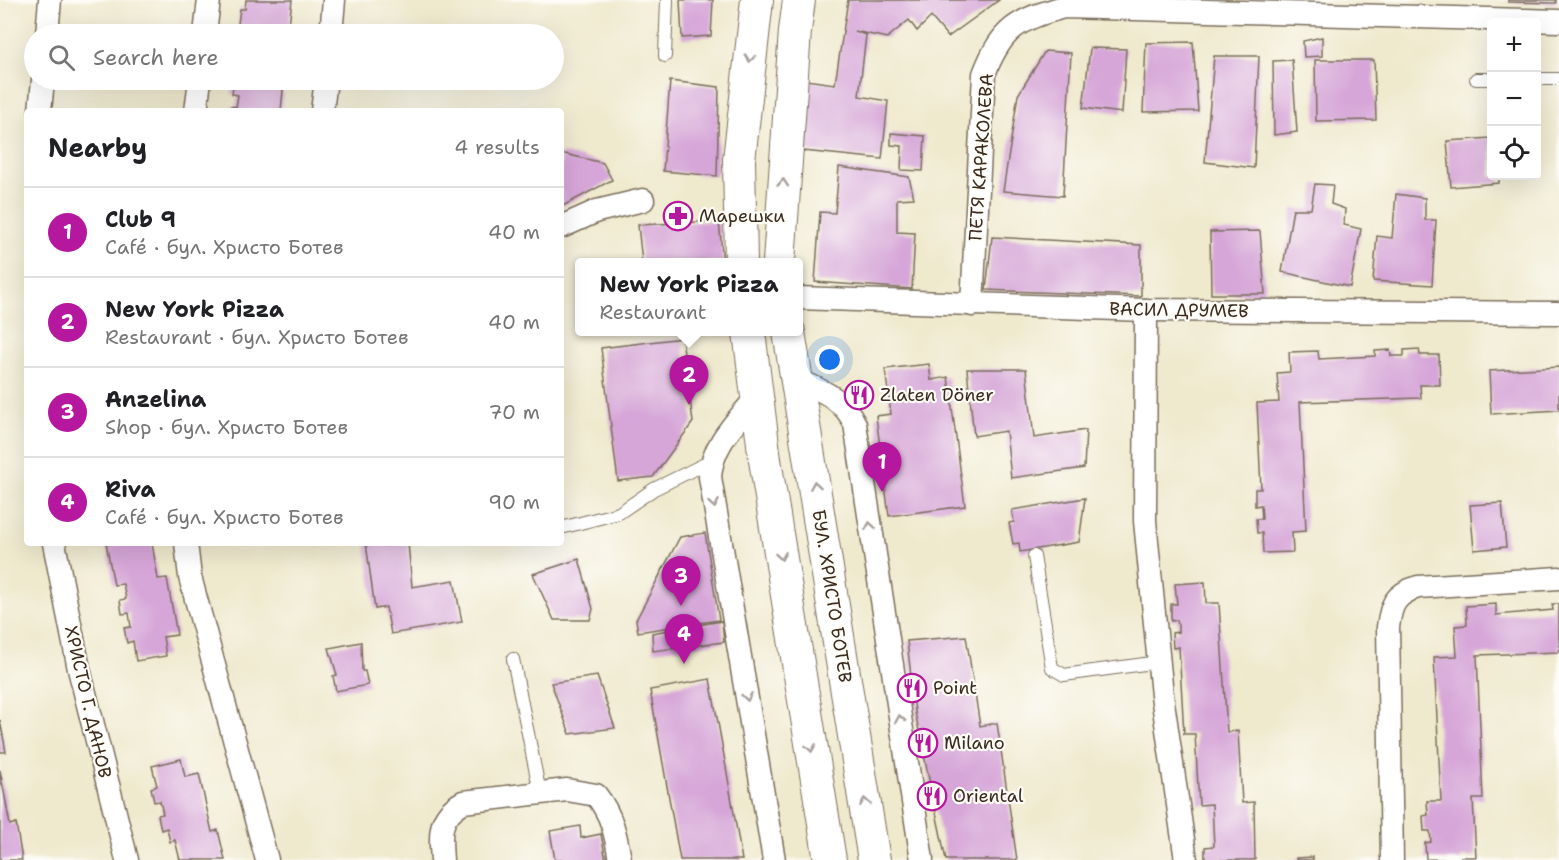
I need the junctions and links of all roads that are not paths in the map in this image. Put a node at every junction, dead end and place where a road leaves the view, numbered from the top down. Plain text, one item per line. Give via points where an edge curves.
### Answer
1 (50, 0) edge
2 (209, 0) edge
3 (334, 0) edge
4 (667, 0) edge
5 (757, 0) edge
6 (799, 0) edge
7 (1559, 21) edge
8 (48, 24) edge
9 (206, 24) edge
10 (332, 24) edge
11 (665, 56) dead end
12 (1476, 79) dead end
13 (1487, 79) edge
14 (1541, 79) edge
15 (1559, 79) edge
16 (42, 90) edge
17 (199, 90) edge
18 (325, 90) edge
19 (40, 108) edge
20 (196, 108) edge
21 (322, 108) edge
22 (643, 200) dead end
23 (564, 226) edge
24 (741, 258) edge
25 (779, 258) edge
26 (803, 298) edge
27 (972, 305) junction
28 (1146, 310) junction
29 (1559, 313) edge
30 (749, 336) edge
31 (790, 336) edge
32 (798, 380) junction
33 (756, 399) junction
34 (711, 461) junction
35 (564, 527) edge
36 (55, 546) edge
37 (186, 546) edge
38 (1034, 556) dead end
39 (1559, 578) edge
40 (513, 658) dead end
41 (1159, 662) junction
42 (540, 792) junction
43 (127, 860) edge
44 (267, 860) edge
45 (442, 860) edge
46 (620, 860) edge
47 (774, 860) edge
48 (830, 860) edge
49 (874, 860) edge
50 (922, 860) edge
51 (1186, 860) edge
52 (1392, 860) edge

1 - 8 street
2 - 9 street
3 - 10 street
4 - 11 lane
5 -> 24 main road via 739,160
25 -> 6 main road
7 - 27 street, ПЕТЯ КАРАКОЛЕВА via 1064,7 1016,24 995,47 984,74
12 - 13 lane
14 - 15 lane
16 - 19 street
17 - 20 street
18 - 21 street
22 - 23 street
26 - 27 street, ВАСИЛ ДРУМЕВ
27 - 28 street, ВАСИЛ ДРУМЕВ
28 - 29 street, ВАСИЛ ДРУМЕВ
28 - 41 street via 1144,521
30 - 33 main road
31 - 32 main road, БУЛ. ХРИСТО БОТЕВ
49 -> 32 main road, БУЛ. ХРИСТО БОТЕВ
50 -> 32 street via 855,424 838,399
33 - 34 street via 718,445
33 -> 48 main road
34 - 35 lane via 654,489 619,513
34 -> 47 street via 710,477
36 - 43 street, ХРИСТО Г. ДАНОВ via 79,669
37 - 44 street via 190,577
38 - 41 lane via 1052,668 1064,675
39 - 52 street via 1418,587 1404,591 1395,601 1388,627
40 - 42 lane
41 - 51 street
42 - 45 street via 474,799 452,808 440,832
42 - 46 street via 567,790 596,795 614,825

